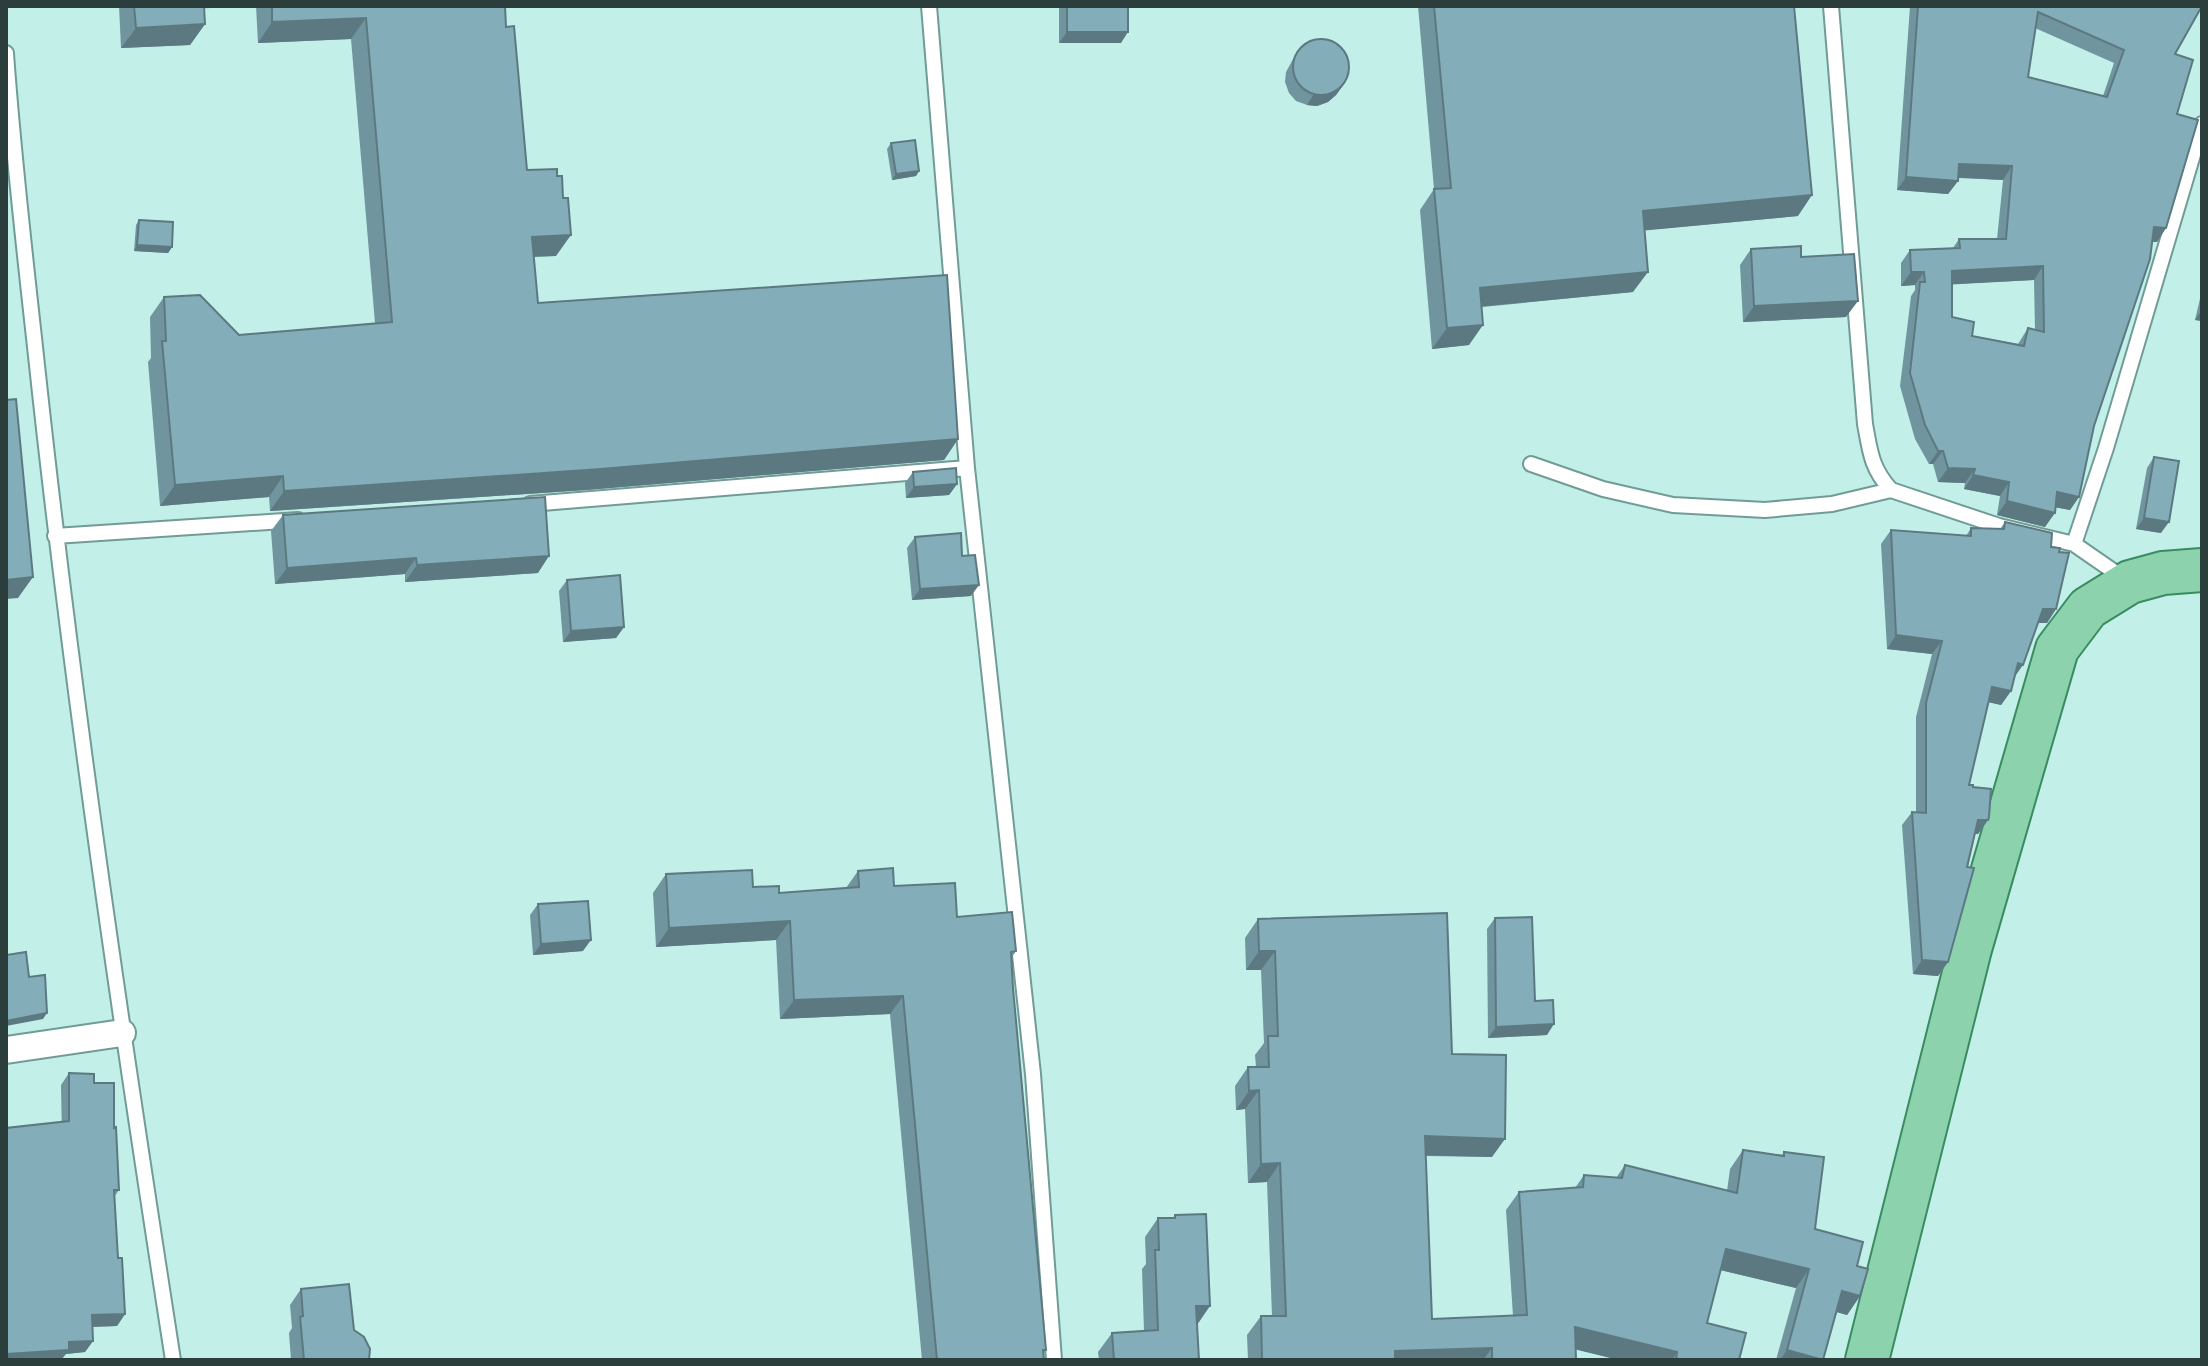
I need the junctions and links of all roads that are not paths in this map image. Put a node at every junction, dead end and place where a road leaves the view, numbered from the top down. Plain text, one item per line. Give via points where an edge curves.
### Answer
1 (929, 6) edge
2 (1831, 6) edge
3 (6, 53) edge
4 (2202, 124) edge
5 (1531, 464) dead end
6 (967, 468) junction
7 (1891, 490) junction
8 (508, 506) edge
9 (305, 519) edge
10 (55, 536) junction
11 (2074, 544) junction
12 (2202, 570) edge
13 (2130, 582) junction
14 (122, 1033) junction
15 (6, 1050) edge
16 (173, 1360) edge
17 (1054, 1360) edge
18 (1867, 1360) edge

1 - 6 lane
2 - 7 lane via 1865,424 1872,464
3 - 10 lane
4 - 11 lane
5 - 7 lane via 1603,489 1673,505 1765,510 1832,504
6 - 8 lane
6 - 17 lane via 1033,1074
7 - 11 lane
9 - 10 lane
10 - 14 lane
11 - 13 lane
12 - 13 main road
13 - 18 main road via 2088,608 2057,649 1967,961
14 - 15 street
14 - 16 lane

